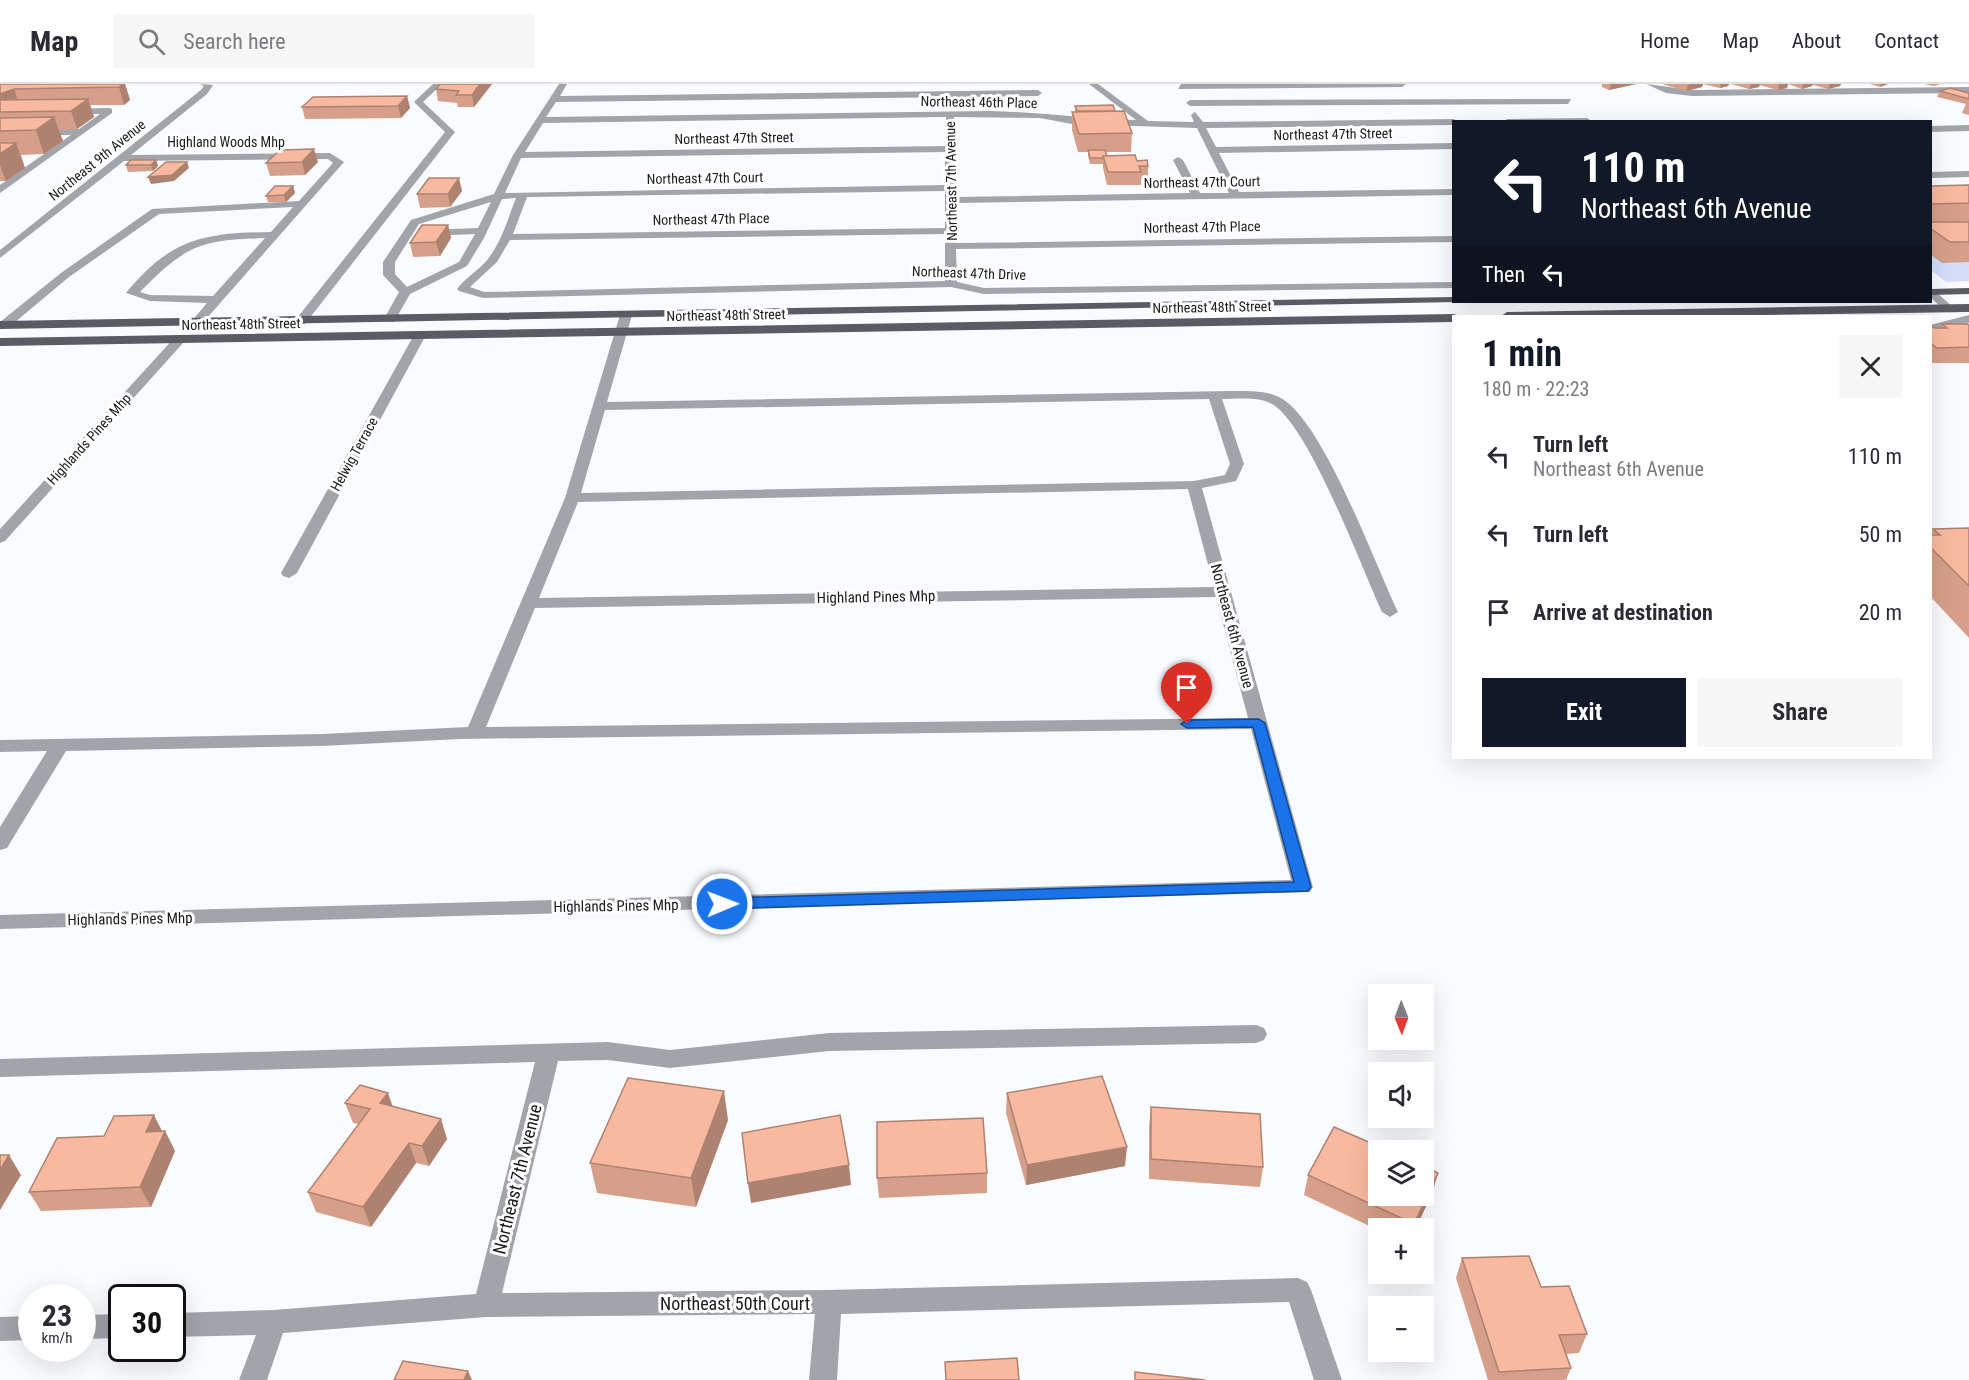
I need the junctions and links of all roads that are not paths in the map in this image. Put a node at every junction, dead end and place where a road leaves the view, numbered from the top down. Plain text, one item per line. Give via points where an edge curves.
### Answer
1 (204, 84) edge
2 (438, 84) edge
3 (563, 84) edge
4 (1093, 84) edge
5 (1402, 84) edge
6 (1650, 84) edge
7 (209, 85) edge
8 (1181, 85) edge
9 (1037, 88) edge
10 (1969, 90) edge
11 (1559, 92) dead end
12 (554, 99) junction
13 (1568, 101) junction
14 (1190, 103) junction
15 (56, 111) edge
16 (950, 114) junction
17 (1040, 115) junction
18 (539, 120) junction
19 (1586, 120) edge
20 (1452, 122) edge
21 (1145, 123) junction
22 (1200, 125) junction
23 (1969, 128) edge
24 (1932, 129) edge
25 (81, 132) junction
26 (0, 133) edge
27 (1452, 146) edge
28 (951, 149) junction
29 (1212, 150) junction
30 (518, 155) junction
31 (122, 158) junction
32 (1178, 160) dead end
33 (1969, 174) edge
34 (1932, 175) edge
35 (951, 188) junction
36 (0, 190) edge
37 (1452, 192) edge
38 (523, 194) junction
39 (1234, 195) junction
40 (1196, 196) junction
41 (496, 197) junction
42 (952, 200) junction
43 (301, 204) junction
44 (481, 231) junction
45 (952, 231) junction
46 (407, 233) junction
47 (273, 235) junction
48 (507, 237) junction
49 (1452, 239) edge
50 (952, 246) junction
51 (0, 255) edge
52 (951, 284) junction
53 (1452, 285) edge
54 (1932, 291) edge
55 (1969, 291) edge
56 (405, 292) junction
57 (1932, 292) edge
58 (216, 300) junction
59 (1452, 300) edge
60 (1951, 308) junction
61 (1969, 308) edge
62 (1870, 313) edge
63 (626, 315) junction
64 (1628, 315) edge
65 (1452, 318) edge
66 (390, 319) junction
67 (1969, 319) edge
68 (301, 321) junction
69 (196, 323) junction
70 (2, 325) edge
71 (1932, 328) edge
72 (622, 332) junction
73 (420, 336) junction
74 (178, 340) junction
75 (121, 341) junction
76 (0, 342) edge
77 (1214, 395) junction
78 (601, 406) junction
79 (1194, 485) junction
80 (572, 498) junction
81 (0, 538) edge
82 (289, 573) dead end
83 (1223, 592) junction
84 (529, 603) junction
85 (1390, 612) dead end
86 (1259, 723) junction
87 (475, 732) junction
88 (60, 745) junction
89 (0, 746) edge
90 (0, 843) edge
91 (1303, 887) joint
92 (0, 922) edge
93 (1256, 1034) dead end
94 (549, 1053) junction
95 (0, 1068) edge
96 (830, 1302) junction
97 (486, 1305) junction
98 (274, 1322) junction
99 (186, 1324) edge
100 (18, 1328) edge
101 (0, 1329) edge
102 (253, 1380) edge
103 (823, 1380) edge
104 (1328, 1380) edge

1 - 7 street
2 - 68 street via 418,102 450,132
3 - 12 street
4 - 21 street
5 - 8 street
6 - 10 street via 1670,91
7 - 31 street, Northeast 9th Avenue
8 - 14 street
9 - 12 street
9 - 17 street
11 - 13 street
12 - 18 street
13 - 14 street
13 - 19 street
14 - 22 street
15 - 25 street via 109,111
16 - 17 street, Northeast 46th Place
16 - 18 street, Northeast 46th Place
16 - 28 street, Northeast 7th Avenue
17 - 21 street, Northeast 46th Place via 1072,121
18 - 30 street
20 - 22 street, Northeast 46th Place
21 - 22 street, Northeast 46th Place via 1166,128
22 - 29 street
23 - 24 street
25 - 26 street
25 - 36 street
27 - 29 street, Northeast 47th Street
28 - 30 street, Northeast 47th Street
28 - 35 street, Northeast 7th Avenue
29 - 39 street
30 - 41 street
31 - 43 street, Highland Woods Mhp via 330,156 339,162
31 - 51 street, Northeast 9th Avenue
32 - 40 street
33 - 34 street
35 - 38 street, Northeast 47th Court
35 - 42 street, Northeast 7th Avenue
37 - 39 street, Northeast 47th Court
38 - 41 street, Northeast 47th Court
38 - 48 street
39 - 40 street, Northeast 47th Court
40 - 42 street, Northeast 47th Court
41 - 44 street
41 - 46 street, Northeast 47th Court via 415,222
42 - 45 street, Northeast 7th Avenue
43 - 47 street, Highland Woods Mhp
43 - 70 street via 156,211
44 - 46 street
44 - 56 street via 463,264
45 - 48 street, Northeast 47th Place
45 - 50 street, Northeast 7th Avenue
46 - 56 street via 389,262 389,275
47 - 58 street, Highland Woods Mhp
47 - 58 street via 225,237 190,244 178,250 132,293 150,298
48 - 52 street, Northeast 47th Drive via 487,267 463,289 483,295
49 - 50 street, Northeast 47th Place
50 - 52 street, Northeast 7th Avenue
52 - 53 street, Northeast 47th Drive via 984,291
54 - 55 main road
56 - 66 street
57 - 60 street
58 - 69 street, Highland Woods Mhp
59 - 63 main road, Northeast 48th Street
60 - 61 main road
60 - 62 main road
60 - 67 street
62 - 64 main road
63 - 66 main road, Northeast 48th Street
63 - 72 street
65 - 72 main road, Northeast 48th Street
66 - 68 main road, Northeast 48th Street
66 - 75 main road via 350,332 173,335
67 - 71 street
68 - 69 main road, Northeast 48th Street
69 - 70 main road, Northeast 48th Street
72 - 73 main road, Northeast 48th Street
72 - 78 street
73 - 74 main road, Northeast 48th Street
73 - 82 street, Helwig Terrace
74 - 75 main road, Northeast 48th Street
74 - 81 street, Highlands Pines Mhp
75 - 76 main road, Northeast 48th Street
77 - 78 street
77 - 79 street via 1237,464 1231,478
77 - 85 street via 1267,398 1279,403 1299,422 1347,512
78 - 80 street
79 - 80 street
79 - 83 street, Northeast 6th Avenue
80 - 84 street
83 - 84 street, Highland Pines Mhp
83 - 86 street, Northeast 6th Avenue
84 - 87 street
86 - 87 street
86 - 91 street, Northeast 6th Avenue
87 - 88 street via 322,740
88 - 89 street
88 - 90 street
91 - 92 street, Highlands Pines Mhp
93 - 94 street via 829,1042 670,1059 608,1051
94 - 95 street
94 - 97 street, Northeast 7th Avenue
96 - 97 street, Northeast 50th Court
96 - 103 street
96 - 104 street, Northeast 50th Court via 1298,1290
97 - 98 street, Northeast 50th Court
98 - 99 street, Northeast 50th Court
98 - 102 street
100 - 101 street

